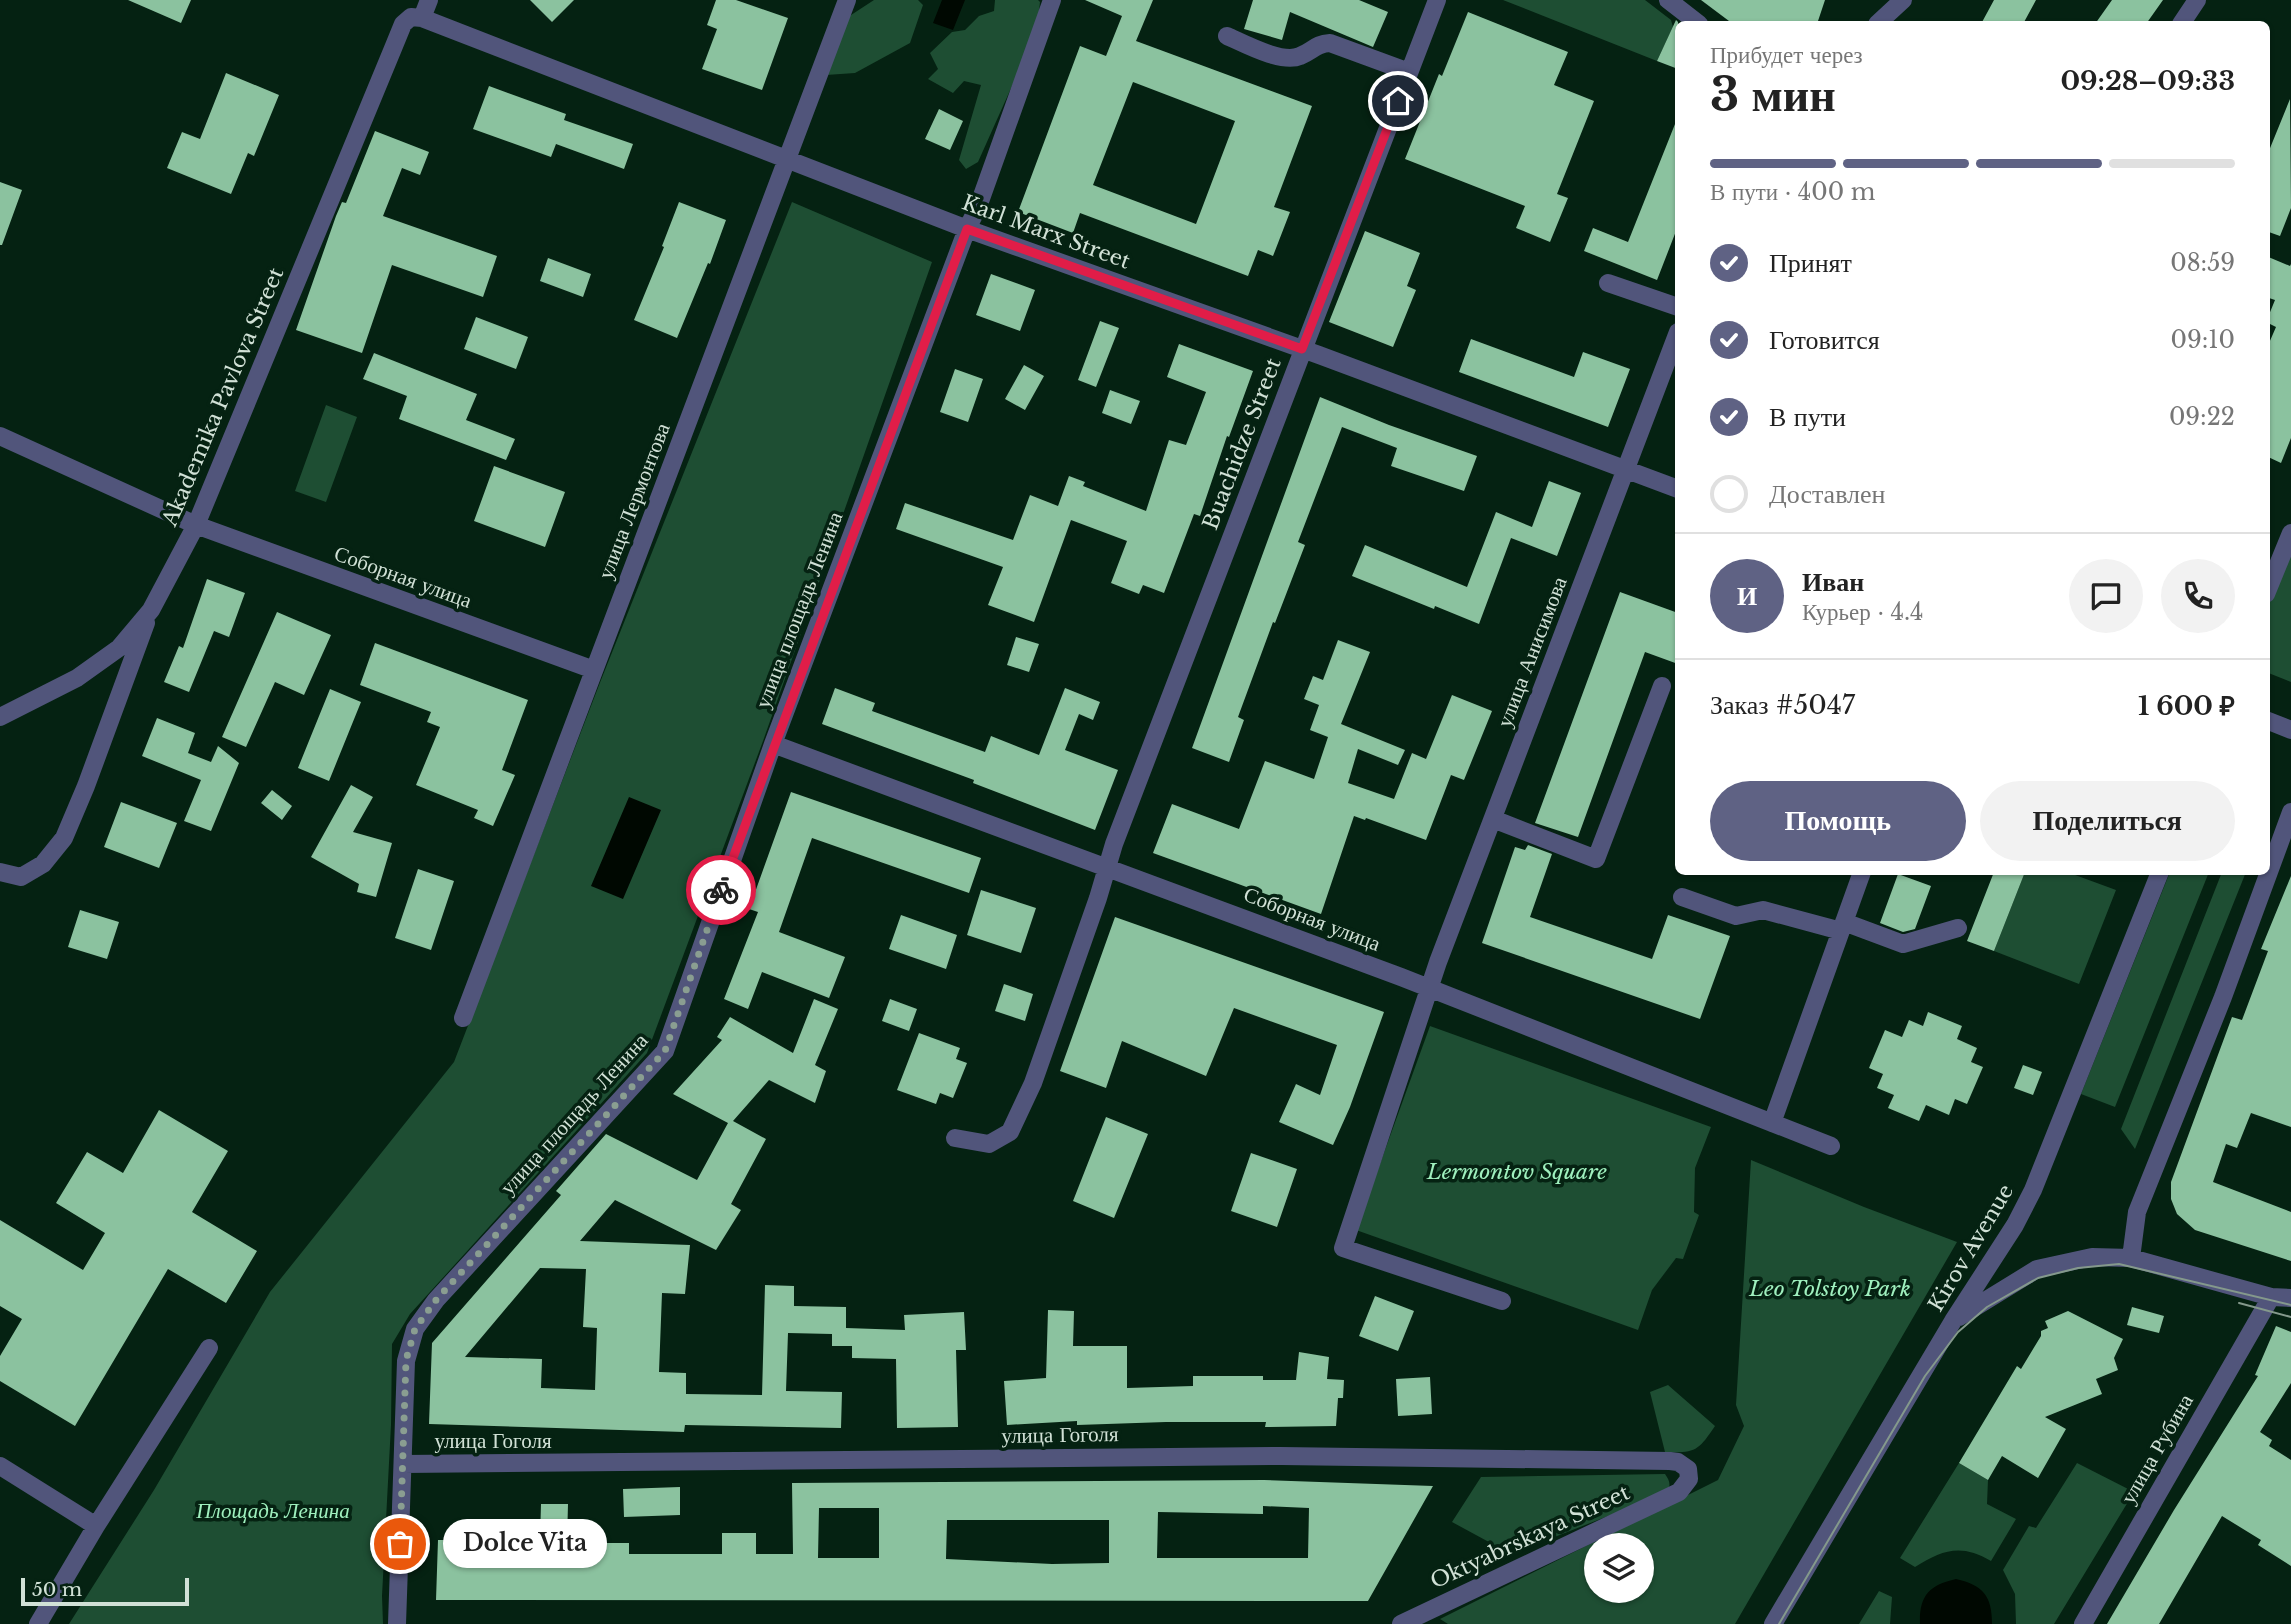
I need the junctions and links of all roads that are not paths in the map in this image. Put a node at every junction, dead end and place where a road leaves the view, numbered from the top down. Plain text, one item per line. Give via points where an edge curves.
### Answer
1 (429, 0) edge
2 (847, 0) edge
3 (1052, 0) edge
4 (1437, 0) edge
5 (1668, 0) edge
6 (1903, 0) edge
7 (2197, 0) edge
8 (422, 18) junction
9 (1695, 21) edge
10 (1880, 21) edge
11 (2183, 21) edge
12 (1227, 36) dead end
13 (1409, 72) junction
14 (787, 160) junction
15 (967, 229) junction
16 (1608, 283) dead end
17 (1675, 306) edge
18 (1675, 340) edge
19 (1302, 349) junction
20 (0, 436) edge
21 (1626, 469) junction
22 (1675, 488) edge
23 (196, 525) junction
24 (2291, 533) edge
25 (2270, 584) edge
26 (150, 610) junction
27 (594, 670) junction
28 (1662, 686) dead end
29 (0, 717) edge
30 (2270, 722) edge
31 (2291, 730) edge
32 (774, 744) junction
33 (2291, 812) edge
34 (1493, 819) junction
35 (1107, 866) junction
36 (2270, 869) edge
37 (0, 872) edge
38 (1862, 875) edge
39 (2159, 875) edge
40 (2268, 875) edge
41 (1682, 897) dead end
42 (1843, 926) junction
43 (1958, 928) dead end
44 (1431, 989) junction
45 (463, 1018) dead end
46 (1772, 1123) junction
47 (955, 1138) dead end
48 (1831, 1146) dead end
49 (2131, 1258) junction
50 (2271, 1297) junction
51 (2291, 1298) edge
52 (1502, 1300) dead end
53 (1953, 1321) junction
54 (209, 1348) dead end
55 (403, 1464) junction
56 (0, 1466) edge
57 (1679, 1492) joint
58 (96, 1526) junction
59 (38, 1624) edge
60 (397, 1624) edge
61 (1401, 1624) edge
62 (1773, 1624) edge
63 (2083, 1624) edge

1 - 8 street
2 - 14 street, улица Лермонтова
3 - 15 street
4 - 13 street, Buachidze Street
5 - 9 street
6 - 10 street
7 - 11 street
8 - 14 street, Karl Marx Street
8 - 23 street, Akademika Pavlova Street via 411,17 403,24
12 - 13 street via 1280,58 1298,58 1319,44 1330,43
13 - 19 street, Buachidze Street
14 - 15 street, Karl Marx Street
14 - 27 street, улица Лермонтова
15 - 19 street, Karl Marx Street
15 - 32 street, улица площадь Ленина
16 - 17 street
18 - 21 street, улица Анисимова
19 - 21 street, Karl Marx Street
19 - 35 street, Buachidze Street
20 - 23 street, Соборная улица
21 - 22 street, Karl Marx Street
21 - 34 street, улица Анисимова
23 - 26 street, Akademika Pavlova Street
23 - 27 street, Соборная улица
24 - 25 street
26 - 29 street, Akademika Pavlova Street via 119,648 77,678
26 - 37 street via 64,838 43,864 21,877
27 - 45 street, улица Лермонтова
28 - 34 street via 1596,859
30 - 31 street
32 - 35 street, Соборная улица
32 - 55 street, улица площадь Ленина via 665,1051 436,1300 415,1329 406,1360
33 - 36 street
34 - 44 street, улица Анисимова
35 - 44 street, Соборная улица
35 - 47 street, Buachidze Street via 1033,1083 1010,1132 989,1144
38 - 42 street
39 - 53 street, Kirov Avenue via 2033,1190
40 - 49 street via 2137,1212
41 - 42 street via 1736,916 1763,910
42 - 43 street via 1903,944
42 - 46 street
44 - 46 street, Соборная улица
44 - 52 street, улица Анисимова via 1343,1248
46 - 48 street, Соборная улица
49 - 50 street
49 - 53 street via 2092,1257 2037,1269
50 - 51 street
50 - 63 street, улица Рубина
53 - 62 street, Kirov Avenue
54 - 58 street
55 - 57 street, улица Гоголя via 1280,1456 1670,1461 1684,1464 1690,1473
55 - 60 street, улица площадь Ленина
56 - 58 street
57 - 61 street, Oktyabrskaya Street
58 - 59 street

